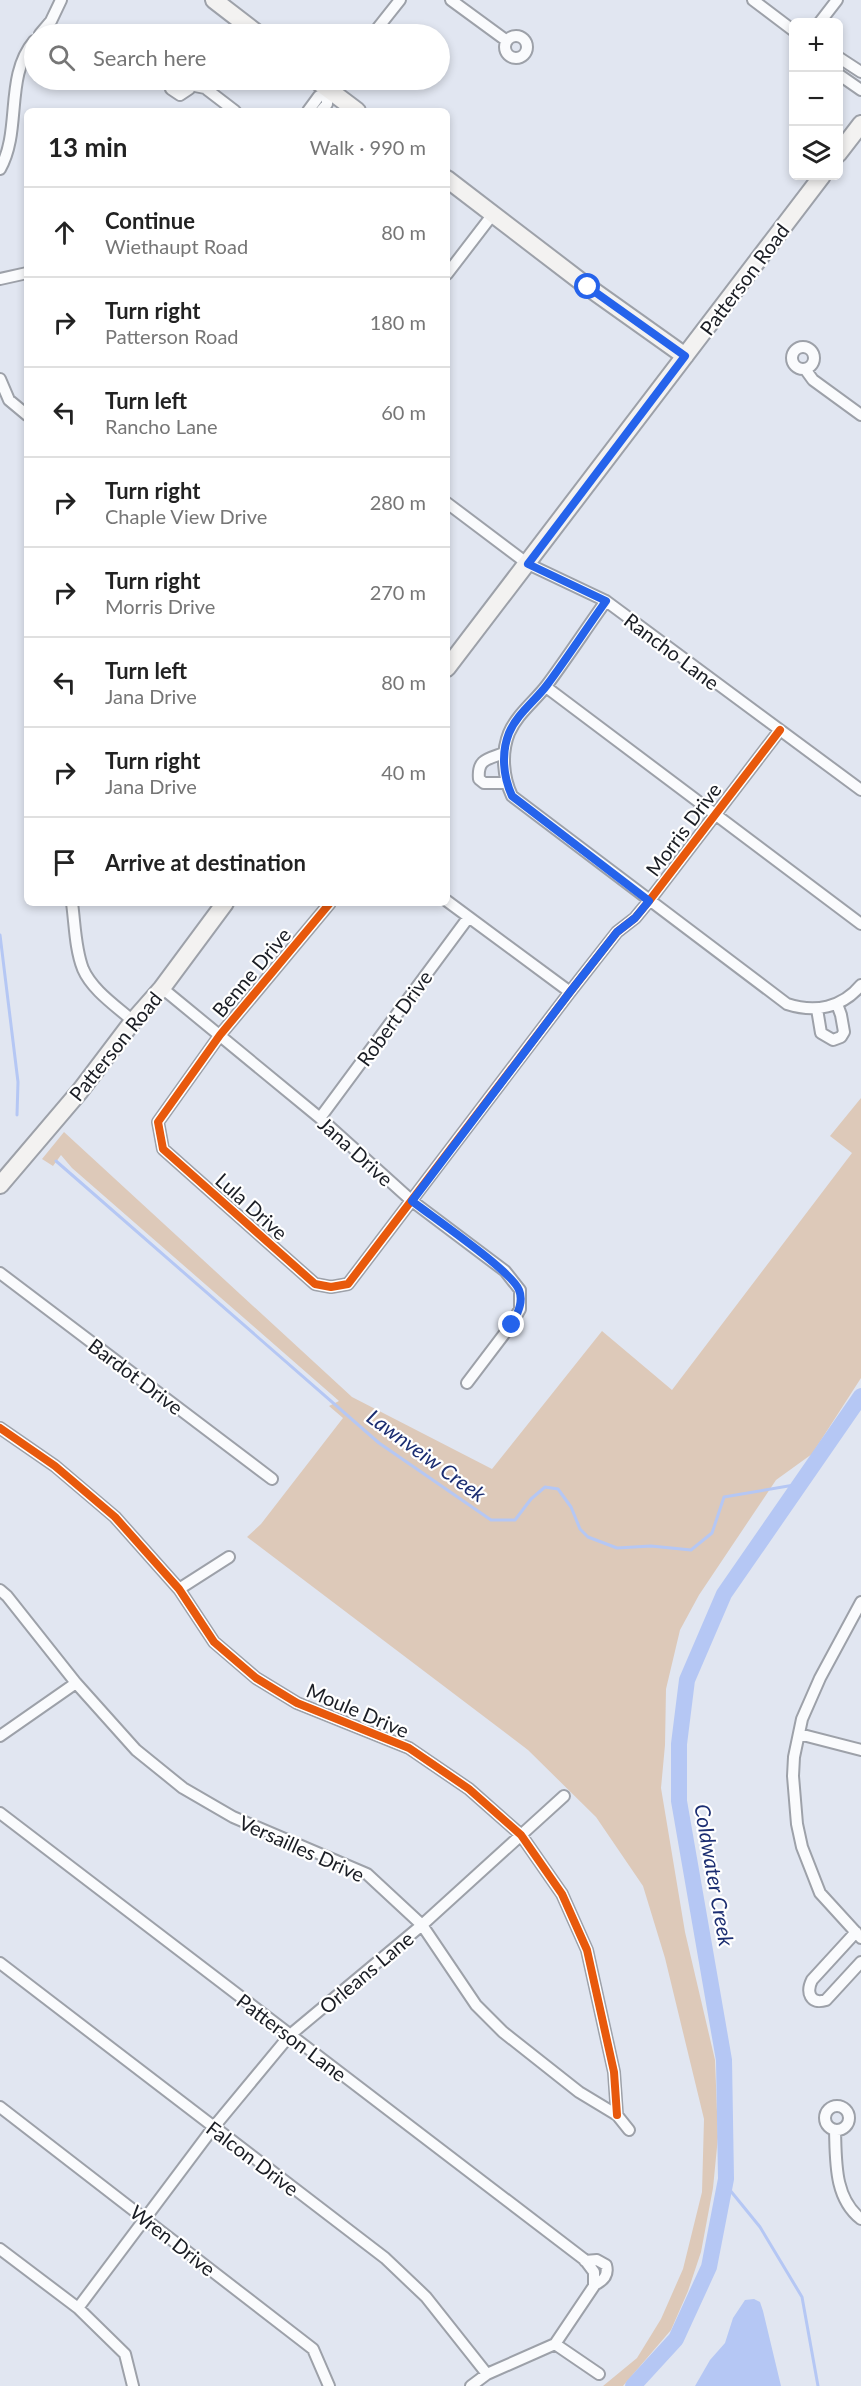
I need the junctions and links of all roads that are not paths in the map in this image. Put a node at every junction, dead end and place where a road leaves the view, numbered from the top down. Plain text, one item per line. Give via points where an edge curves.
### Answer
1 (61, 0) edge
2 (400, 0) edge
3 (451, 0) edge
4 (753, 0) edge
5 (837, 0) edge
6 (221, 2) edge
7 (823, 18) edge
8 (48, 24) edge
9 (246, 24) edge
10 (381, 24) edge
11 (789, 27) edge
12 (507, 41) dead end
13 (24, 57) edge
14 (843, 60) edge
15 (861, 72) edge
16 (843, 77) edge
17 (173, 90) edge
18 (187, 90) edge
19 (208, 90) edge
20 (329, 90) edge
21 (331, 90) edge
22 (334, 90) edge
23 (861, 90) edge
24 (231, 108) edge
25 (310, 108) edge
26 (324, 108) edge
27 (354, 108) edge
28 (861, 124) edge
29 (843, 147) edge
30 (0, 169) edge
31 (819, 180) edge
32 (450, 181) edge
33 (493, 214) junction
34 (450, 270) edge
35 (24, 276) edge
36 (0, 279) edge
37 (685, 356) junction
38 (805, 369) dead end
39 (0, 379) edge
40 (24, 412) edge
41 (861, 415) edge
42 (450, 505) edge
43 (528, 564) junction
44 (606, 601) junction
45 (450, 664) edge
46 (546, 687) junction
47 (780, 730) junction
48 (504, 753) junction
49 (506, 783) junction
50 (861, 790) edge
51 (715, 814) junction
52 (649, 901) junction
53 (450, 903) edge
54 (72, 906) edge
55 (223, 906) edge
56 (328, 906) edge
57 (468, 918) junction
58 (861, 924) edge
59 (861, 985) edge
60 (162, 988) junction
61 (570, 992) junction
62 (837, 1004) junction
63 (817, 1009) junction
64 (133, 1021) junction
65 (220, 1035) junction
66 (320, 1118) junction
67 (2, 1178) edge
68 (412, 1201) junction
69 (0, 1273) edge
70 (467, 1383) dead end
71 (0, 1428) edge
72 (272, 1479) dead end
73 (229, 1557) dead end
74 (179, 1589) junction
75 (0, 1590) edge
76 (861, 1602) edge
77 (76, 1683) junction
78 (799, 1734) junction
79 (0, 1736) edge
80 (861, 1750) edge
81 (564, 1796) dead end
82 (0, 1813) edge
83 (521, 1835) junction
84 (422, 1925) junction
85 (858, 1935) edge
86 (861, 1962) edge
87 (0, 1963) edge
88 (290, 2035) junction
89 (0, 2107) edge
90 (616, 2115) junction
91 (213, 2128) junction
92 (629, 2130) dead end
93 (835, 2130) dead end
94 (146, 2219) junction
95 (861, 2219) edge
96 (0, 2249) edge
97 (78, 2308) junction
98 (555, 2344) junction
99 (487, 2374) junction
100 (599, 2374) dead end
101 (133, 2386) edge
102 (329, 2386) edge
103 (471, 2386) edge

1 - 8 street
2 - 10 street
3 - 12 street
4 - 11 street
5 - 7 street
6 - 9 main road
13 - 30 street
14 - 15 street
16 - 23 street
17 - 18 street via 177,94
19 - 24 street
20 - 25 street
21 - 26 street
22 - 27 main road
28 - 29 main road
31 - 37 main road, Patterson Road
32 - 33 main road
33 - 34 street
33 - 37 main road
35 - 36 street
37 - 43 main road, Patterson Road
38 - 41 street via 813,380
39 - 40 street via 9,400
42 - 43 street, Rancho Lane
43 - 44 street, Rancho Lane
43 - 45 main road, Patterson Road
44 - 46 street
44 - 47 street, Rancho Lane
46 - 48 street via 516,721
46 - 51 street
47 - 50 street, Rancho Lane
47 - 51 street, Morris Drive
48 - 49 street
48 - 49 street via 482,762 478,779 484,783
49 - 52 street via 512,796
51 - 52 street, Morris Drive
51 - 58 street
52 - 61 street, Morris Drive via 617,932
52 - 63 street via 787,1004
53 - 57 street
54 - 64 street via 83,971 101,994
55 - 60 main road, Patterson Road
56 - 65 street, Benne Drive
57 - 61 street
57 - 66 street, Robert Drive
59 - 62 street
60 - 64 main road, Patterson Road
60 - 65 street, Jana Drive
61 - 68 street, Morris Drive
62 - 63 street
62 - 63 street via 844,1032 833,1040 821,1033
64 - 67 main road, Patterson Road via 80,1091
65 - 66 street, Jana Drive
65 - 68 street, Lula Drive via 158,1122 163,1149 315,1284 348,1284
66 - 68 street, Jana Drive
68 - 70 street, Jana Drive via 506,1271 519,1290 520,1309 512,1325
69 - 72 street, Bardot Drive
71 - 74 street, Moule Drive via 55,1466 115,1517
73 - 74 street
74 - 83 street, Moule Drive via 214,1642 256,1678 297,1702 409,1748 469,1789
75 - 77 street, Versailles Drive
76 - 78 street via 820,1678
77 - 79 street
77 - 84 street, Versailles Drive via 136,1750 183,1788 233,1817 367,1874
78 - 80 street
78 - 85 street via 793,1800 802,1847 820,1893
81 - 83 street, Orleans Lane
82 - 88 street, Patterson Lane
83 - 84 street, Orleans Lane
83 - 90 street, Moule Drive via 562,1894 587,1950 614,2072
84 - 88 street, Orleans Lane
84 - 90 street, Versailles Drive via 476,2005 503,2032 579,2092
85 - 86 street via 812,1980 809,1995 820,2002 826,2000
87 - 91 street, Falcon Drive
88 - 91 street, Orleans Lane
88 - 98 street, Patterson Lane via 585,2261 594,2272 594,2285
89 - 94 street, Wren Drive
90 - 92 street, Versailles Drive
91 - 94 street, Orleans Lane
91 - 99 street, Falcon Drive via 385,2258 426,2297
93 - 95 street via 838,2183 851,2209
94 - 97 street, Orleans Lane
94 - 102 street, Wren Drive via 313,2349
96 - 97 street
97 - 101 street via 125,2354
98 - 99 street
98 - 100 street
99 - 103 street

